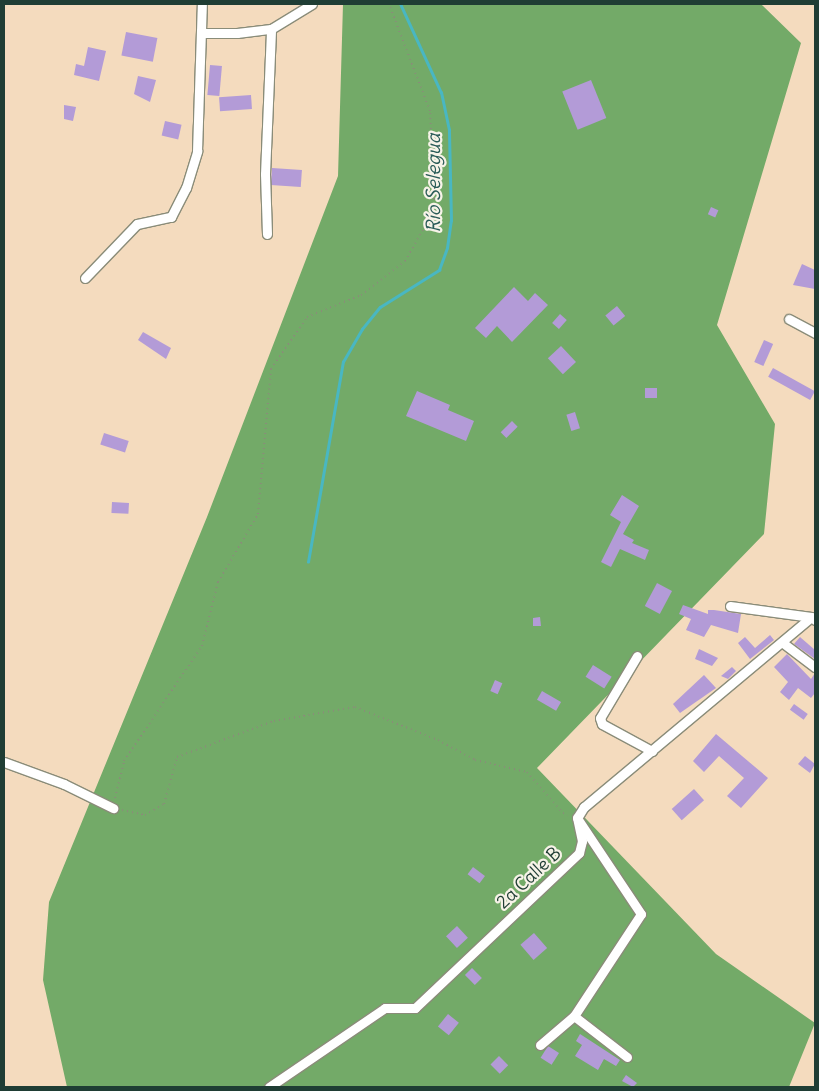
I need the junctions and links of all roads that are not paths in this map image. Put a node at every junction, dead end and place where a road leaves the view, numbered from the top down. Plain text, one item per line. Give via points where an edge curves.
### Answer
1 (202, 4) edge
2 (312, 4) edge
3 (271, 28) junction
4 (202, 33) junction
5 (267, 234) dead end
6 (85, 278) dead end
7 (788, 319) dead end
8 (815, 333) edge
9 (730, 606) dead end
10 (813, 618) edge
11 (783, 643) junction
12 (636, 656) dead end
13 (815, 668) edge
14 (652, 751) junction
15 (4, 762) edge
16 (113, 808) road end
17 (577, 818) junction
18 (574, 1016) junction
19 (540, 1045) dead end
20 (627, 1057) dead end
21 (269, 1087) edge

1 - 4 street
2 - 3 street
3 - 4 street via 237,33
3 - 5 street via 265,174
4 - 6 street via 196,151 175,214 137,224
7 - 8 street
9 - 10 street
10 - 11 street
11 - 13 street
11 - 14 street
12 - 14 street via 600,718 602,724
14 - 17 street via 584,808
15 - 16 street via 64,784
17 - 18 street via 641,914
17 - 21 street, 2a Calle B via 582,841 579,853 415,1008 385,1008
18 - 19 street
18 - 20 street

